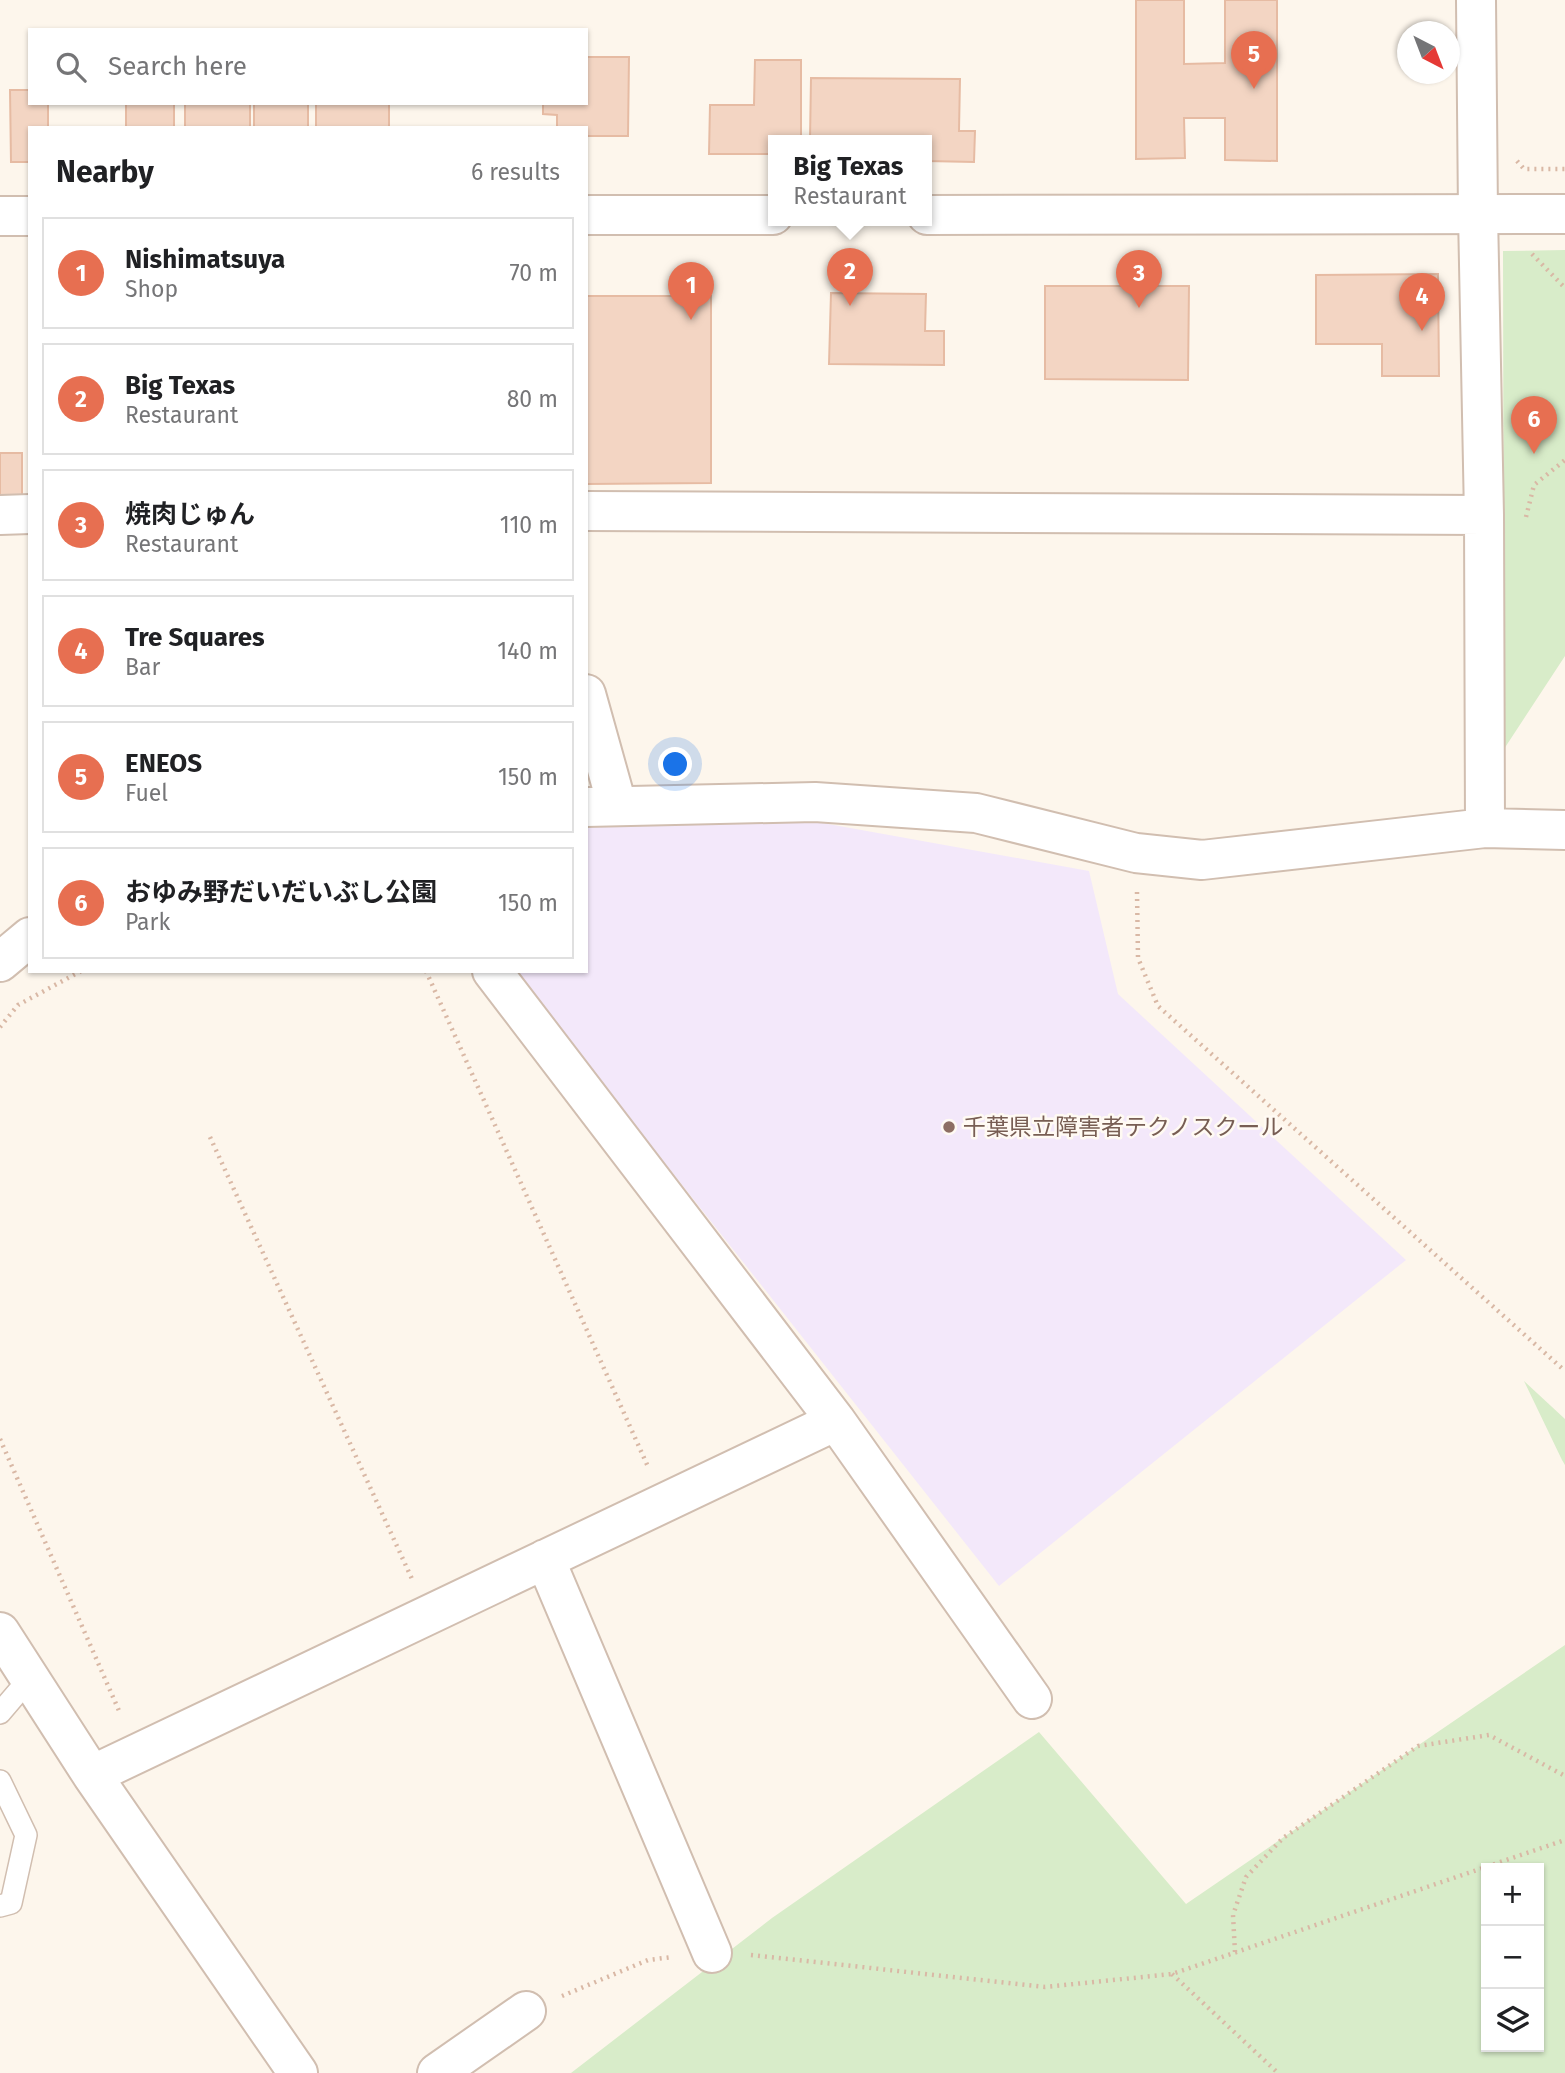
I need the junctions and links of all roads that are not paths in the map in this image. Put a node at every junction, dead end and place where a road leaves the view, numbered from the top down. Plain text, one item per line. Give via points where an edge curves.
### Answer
1 (1476, 0) edge
2 (1478, 214) junction
3 (1565, 214) edge
4 (588, 215) edge
5 (768, 215) edge
6 (932, 215) edge
7 (0, 216) edge
8 (28, 216) edge
9 (588, 511) edge
10 (28, 514) edge
11 (1485, 514) junction
12 (0, 515) edge
13 (588, 708) edge
14 (602, 806) edge
15 (1485, 828) junction
16 (1565, 830) edge
17 (28, 939) edge
18 (0, 962) edge
19 (494, 973) edge
20 (836, 1421) junction
21 (545, 1559) junction
22 (0, 1632) edge
23 (29, 1679) junction
24 (1032, 1699) dead end
25 (0, 1713) edge
26 (92, 1775) junction
27 (0, 1781) edge
28 (0, 1906) edge
29 (712, 1953) road end
30 (526, 2011) road end
31 (298, 2073) edge
32 (437, 2073) edge

1 - 2 street
2 - 3 street
2 - 6 street
2 - 11 street
4 - 5 street
7 - 8 street
9 - 11 street
10 - 12 street
11 - 15 street
13 - 14 street
14 - 15 street via 815,802 976,813 1136,853 1202,860
15 - 16 street
17 - 18 street
19 - 20 street
20 - 21 street
20 - 24 street
21 - 26 street
21 - 29 street
22 - 23 street
23 - 25 lane
23 - 26 street
26 - 31 street
27 - 28 lane via 26,1835 11,1903
30 - 32 street

